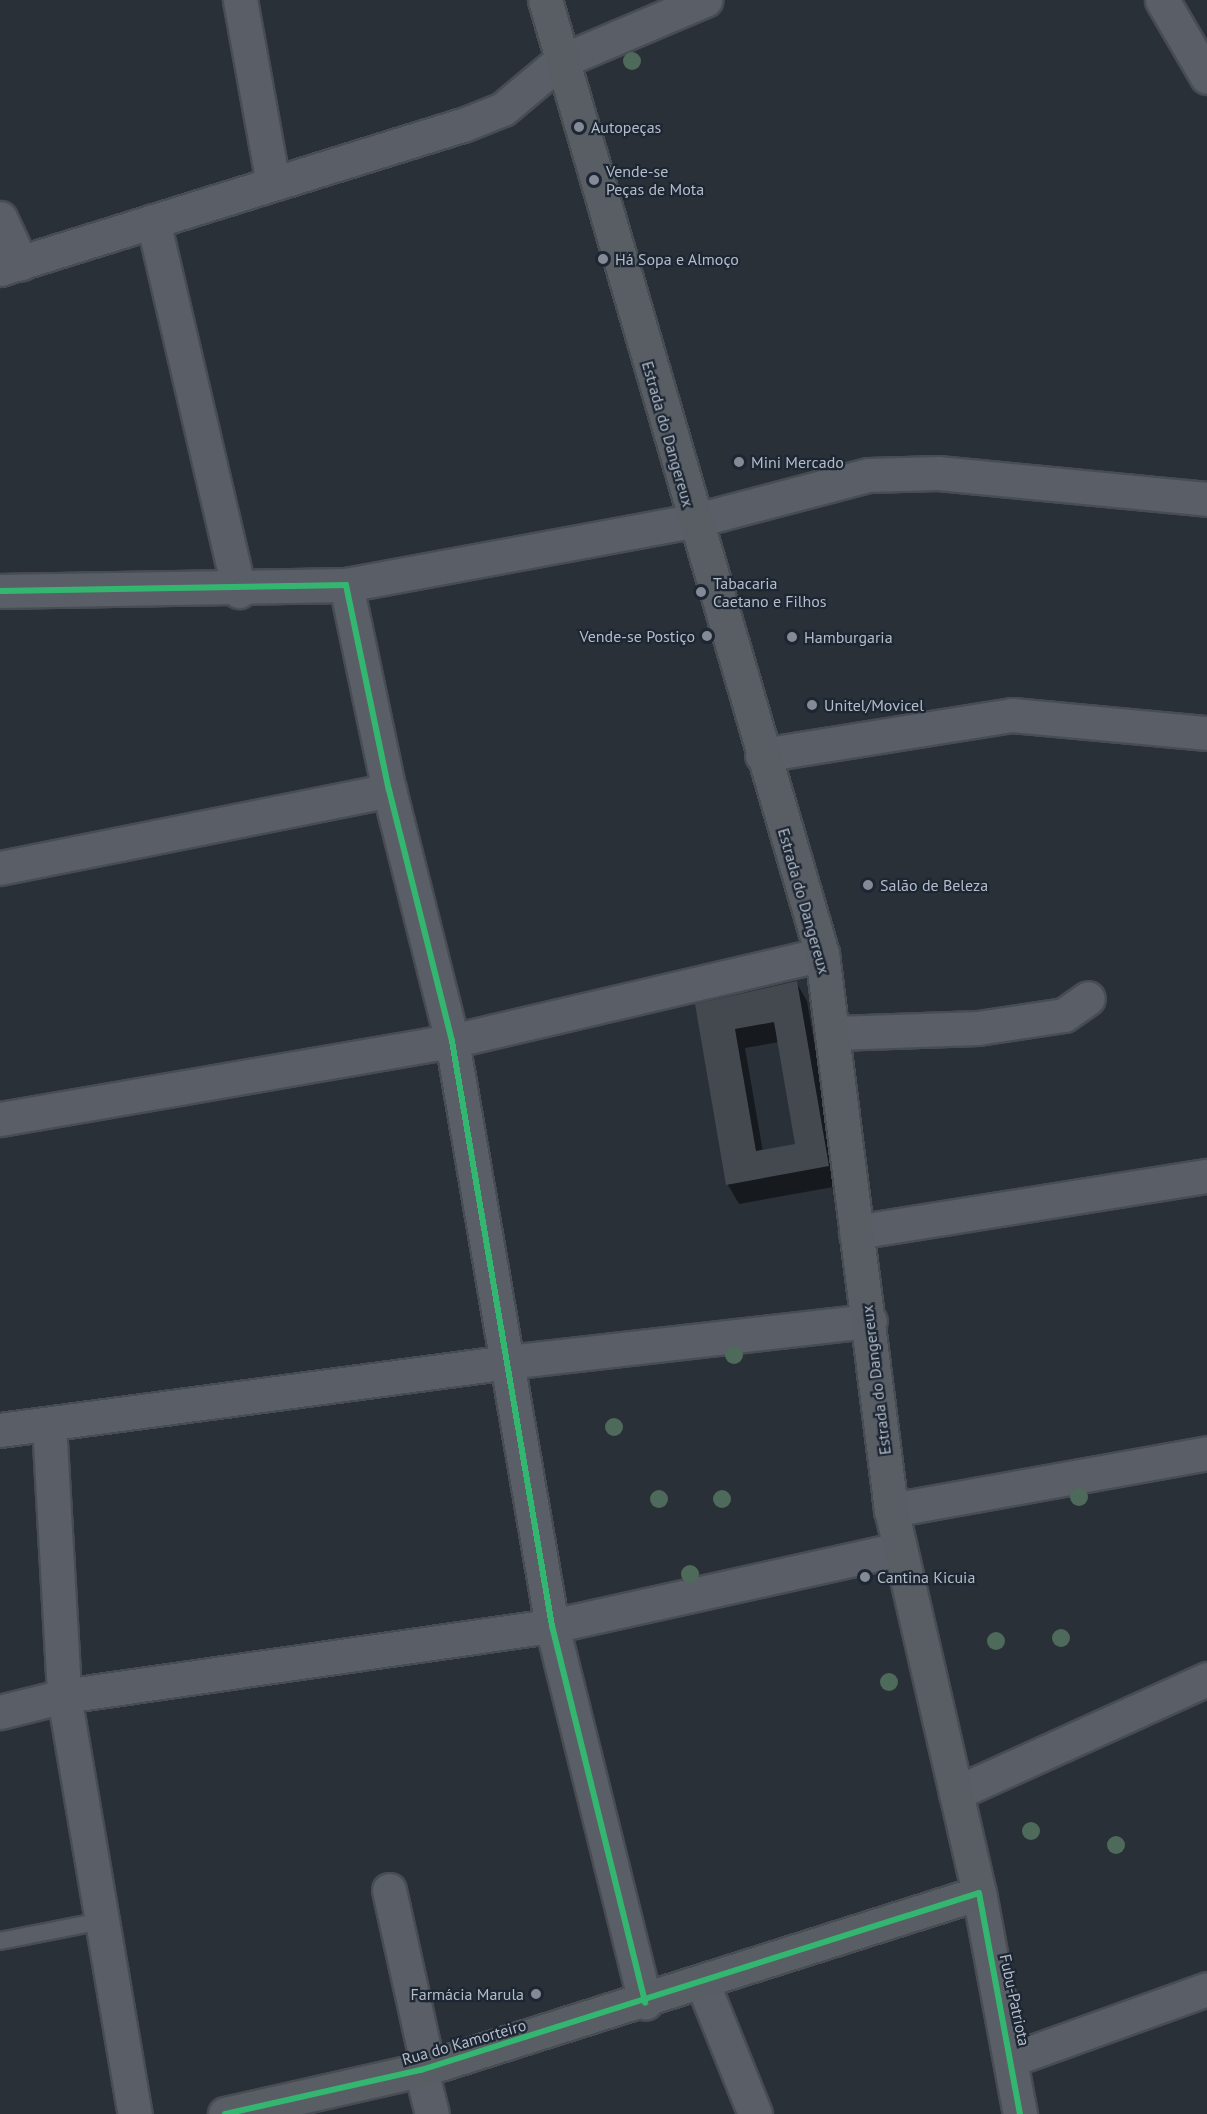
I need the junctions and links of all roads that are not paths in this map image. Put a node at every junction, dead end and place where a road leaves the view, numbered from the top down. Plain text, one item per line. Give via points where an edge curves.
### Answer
1 (240, 0) edge
2 (545, 0) edge
3 (705, 0) edge
4 (1162, 0) edge
5 (559, 62) junction
6 (1207, 77) edge
7 (273, 183) junction
8 (0, 218) edge
9 (153, 221) junction
10 (11, 266) edge
11 (1207, 499) edge
12 (693, 521) junction
13 (346, 585) junction
14 (0, 591) edge
15 (239, 591) junction
16 (1207, 734) edge
17 (762, 755) junction
18 (389, 790) junction
19 (0, 868) edge
20 (822, 954) junction
21 (1088, 998) dead end
22 (836, 1033) junction
23 (452, 1041) junction
24 (0, 1119) edge
25 (1207, 1176) edge
26 (856, 1232) junction
27 (870, 1321) junction
28 (507, 1362) junction
29 (49, 1424) junction
30 (0, 1430) edge
31 (1207, 1453) edge
32 (891, 1510) junction
33 (900, 1549) junction
34 (552, 1626) junction
35 (1207, 1679) edge
36 (64, 1696) junction
37 (0, 1712) edge
38 (956, 1793) junction
39 (389, 1890) dead end
40 (979, 1893) junction
41 (102, 1921) junction
42 (0, 1941) edge
43 (702, 1982) junction
44 (1207, 1989) edge
45 (645, 2003) junction
46 (1013, 2059) junction
47 (425, 2069) junction
48 (1024, 2109) edge
49 (135, 2114) edge
50 (225, 2114) edge
51 (432, 2114) edge
52 (755, 2114) edge

1 - 7 street
2 - 5 main road, Estrada do Dangereux
3 - 5 street
4 - 6 street
5 - 7 street via 503,109
5 - 12 main road, Estrada do Dangereux
7 - 9 street
8 - 10 street
9 - 10 street
9 - 15 street
11 - 12 street via 901,472 868,475
12 - 13 street
12 - 17 main road, Estrada do Dangereux
13 - 15 street
13 - 18 street
14 - 15 street
16 - 17 street via 1012,715
17 - 20 main road, Estrada do Dangereux
18 - 19 street
18 - 23 street
20 - 22 main road, Estrada do Dangereux
20 - 23 street
21 - 22 street via 1064,1015 978,1028
22 - 26 main road, Estrada do Dangereux
23 - 24 street
23 - 28 street
25 - 26 street
26 - 27 main road, Estrada do Dangereux
27 - 28 street
27 - 32 main road, Estrada do Dangereux
28 - 29 street
28 - 34 street
29 - 30 street
29 - 36 street
31 - 32 street
32 - 33 main road, Estrada do Dangereux
33 - 34 street
33 - 38 main road, Estrada do Dangereux
34 - 36 street
34 - 45 street
35 - 38 street
36 - 37 street
36 - 41 street
38 - 40 main road, Estrada do Dangereux
39 - 47 street
40 - 43 main road, Rua do Kamorteiro
40 - 46 street, Fubu-Patriota
41 - 42 lane
41 - 49 street
43 - 45 main road, Rua do Kamorteiro
43 - 52 street
44 - 46 street
45 - 47 main road, Rua do Kamorteiro
46 - 48 street, Fubu-Patriota
47 - 50 main road, Rua do Kamorteiro
47 - 51 street

